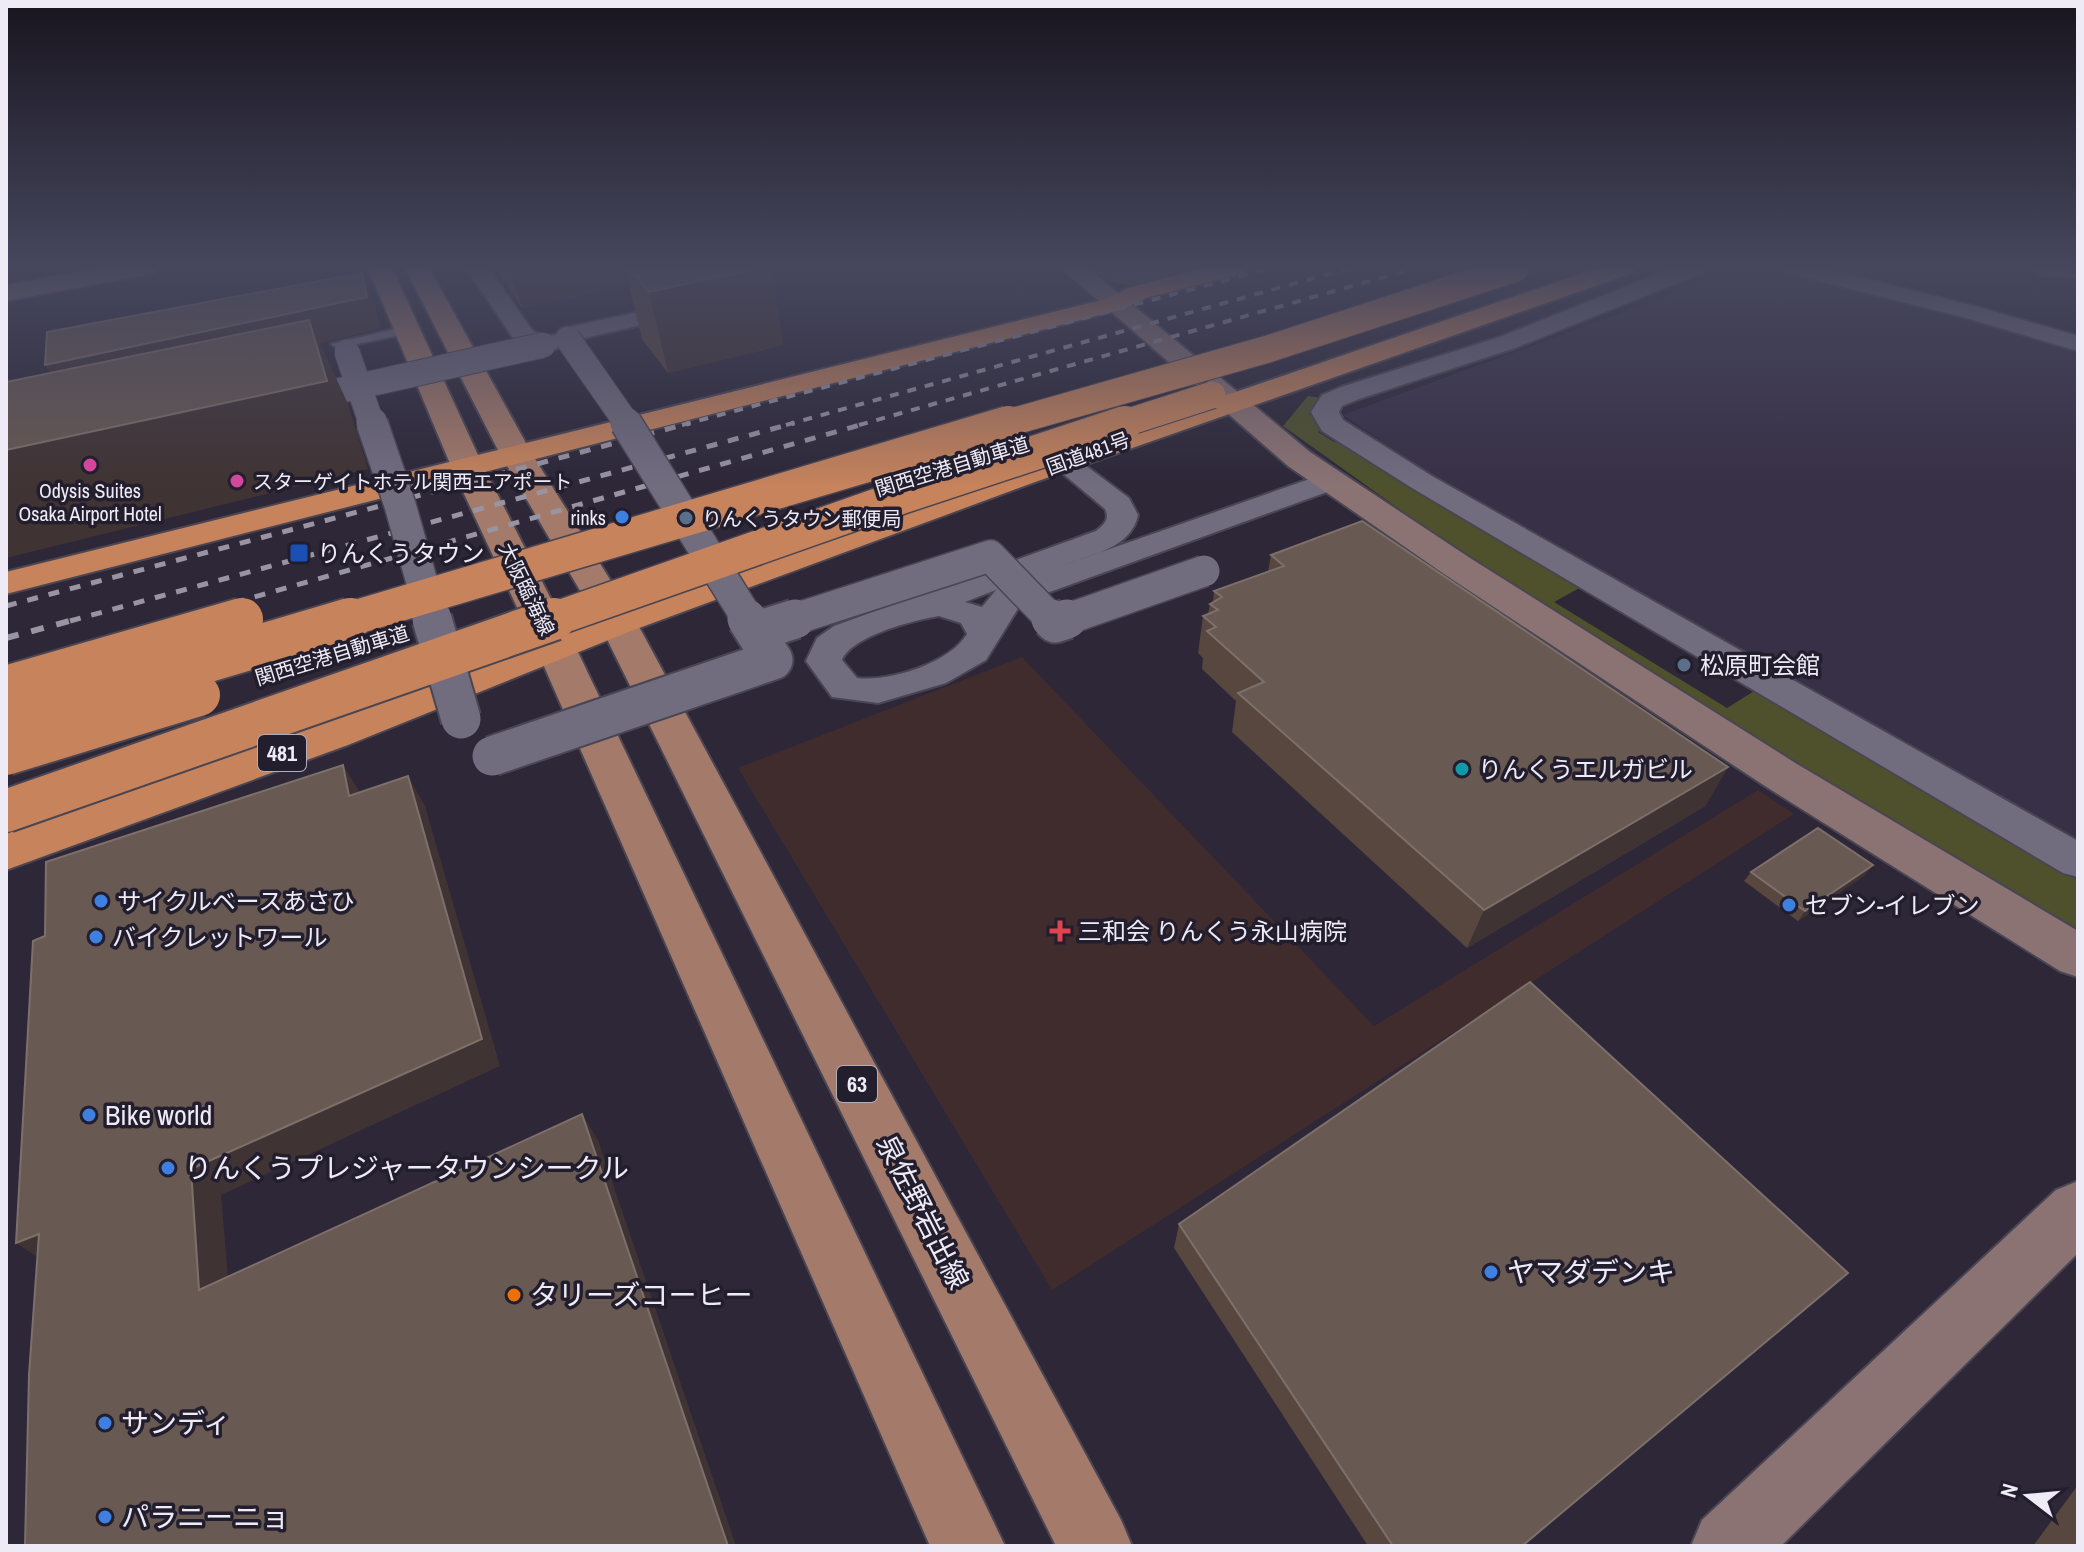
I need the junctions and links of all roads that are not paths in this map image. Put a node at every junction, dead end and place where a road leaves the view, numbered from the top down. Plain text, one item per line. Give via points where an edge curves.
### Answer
1 (369, 340) edge
2 (412, 340) edge
3 (456, 340) edge
4 (548, 340) edge
5 (559, 340) edge
6 (970, 340) edge
7 (1158, 340) edge
8 (1240, 340) edge
9 (1294, 340) edge
10 (1361, 340) edge
11 (1413, 340) edge
12 (1510, 340) edge
13 (1512, 340) edge
14 (556, 342) junction
15 (1506, 343) junction
16 (1342, 347) junction
17 (342, 348) joint
18 (336, 384) junction
19 (1231, 403) junction
20 (265, 407) edge
21 (516, 454) junction
22 (1063, 462) junction
23 (467, 466) junction
24 (1331, 481) junction
25 (1204, 571) dead end
26 (6, 583) edge
27 (913, 610) junction
28 (618, 623) junction
29 (757, 631) junction
30 (984, 634) junction
31 (556, 648) junction
32 (6, 687) edge
33 (461, 719) dead end
34 (6, 721) edge
35 (6, 754) edge
36 (492, 756) dead end
37 (6, 811) edge
38 (6, 852) edge
39 (2078, 861) edge
40 (2078, 956) edge
41 (2078, 1211) edge
42 (968, 1546) edge
43 (1095, 1546) edge
44 (1728, 1546) edge

1 - 17 lane
2 - 23 main road, 大阪臨海線
3 - 21 main road
4 - 14 street
5 - 14 street
6 - 21 highway
7 - 19 street
8 - 32 highway, bridge
9 - 34 highway, 関西空港自動車道, bridge
10 - 16 highway, 関西空港自動車道
11 - 19 highway, 国道481号 / 481
12 - 15 street
13 - 15 street
14 - 18 street, bridge
14 - 29 street, bridge via 618,410
15 - 39 street via 1350,393 1331,401 1325,412 1332,425 1422,482
16 - 35 highway, 関西空港自動車道, bridge
16 - 37 highway, bridge
17 - 18 street, bridge
18 - 20 street, bridge
18 - 33 street, bridge via 400,505
19 - 22 highway, 国道481号 / 481
19 - 24 street
21 - 23 highway
21 - 28 main road
22 - 27 street via 1118,504 1123,515 1120,527 1107,538
22 - 28 highway, 国道481号 / 481
23 - 26 highway
23 - 31 main road, 大阪臨海線
24 - 30 street via 1010,595
24 - 40 street via 1781,775
25 - 29 street, bridge via 1055,623 990,556
27 - 30 street via 941,605 958,609 975,616
27 - 30 street via 846,634 830,646 824,661 845,688 889,689 966,660
28 - 31 highway, 国道481号 / 481
28 - 43 main road, 泉佐野岩出線 / 63
29 - 36 street, bridge via 773,660
31 - 38 highway, 481 via 333,735
31 - 42 main road
41 - 44 street

